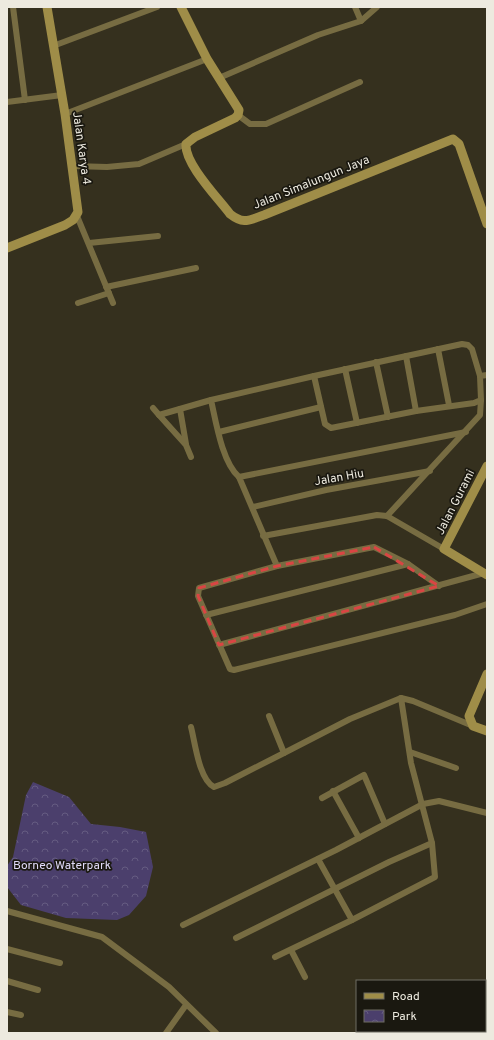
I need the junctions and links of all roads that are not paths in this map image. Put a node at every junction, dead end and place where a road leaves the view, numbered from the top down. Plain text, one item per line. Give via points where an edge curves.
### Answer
1 (13, 7) edge
2 (47, 7) edge
3 (157, 7) edge
4 (181, 7) edge
5 (355, 7) edge
6 (376, 7) edge
7 (361, 21) junction
8 (53, 46) junction
9 (207, 58) junction
10 (219, 78) junction
11 (360, 82) dead end
12 (62, 95) junction
13 (25, 100) junction
14 (7, 102) edge
15 (65, 114) junction
16 (238, 115) junction
17 (186, 144) junction
18 (73, 166) junction
19 (77, 216) junction
20 (487, 223) edge
21 (158, 236) dead end
22 (89, 244) junction
23 (7, 248) edge
24 (196, 268) dead end
25 (106, 287) junction
26 (109, 293) junction
27 (78, 303) dead end
28 (113, 303) dead end
29 (438, 349) junction
30 (406, 356) junction
31 (376, 362) junction
32 (344, 369) junction
33 (487, 375) edge
34 (314, 376) junction
35 (480, 376) junction
36 (212, 400) junction
37 (481, 400) junction
38 (449, 406) junction
39 (321, 407) junction
40 (153, 408) dead end
41 (180, 408) junction
42 (416, 411) junction
43 (159, 415) junction
44 (388, 417) junction
45 (357, 423) junction
46 (219, 432) junction
47 (466, 432) junction
48 (186, 445) junction
49 (191, 457) dead end
50 (487, 466) edge
51 (430, 471) junction
52 (239, 477) junction
53 (253, 507) junction
54 (387, 516) junction
55 (263, 536) junction
56 (444, 549) junction
57 (408, 564) junction
58 (277, 566) junction
59 (486, 574) edge
60 (439, 586) junction
61 (487, 604) edge
62 (206, 615) junction
63 (219, 645) junction
64 (487, 674) edge
65 (401, 698) junction
66 (269, 716) dead end
67 (473, 726) junction
68 (191, 728) dead end
69 (487, 731) edge
70 (410, 752) junction
71 (284, 753) junction
72 (456, 768) dead end
73 (333, 791) junction
74 (322, 798) dead end
75 (423, 804) junction
76 (487, 814) edge
77 (385, 824) junction
78 (359, 838) junction
79 (432, 843) junction
80 (318, 859) junction
81 (335, 890) junction
82 (7, 911) edge
83 (352, 920) junction
84 (183, 925) dead end
85 (236, 938) dead end
86 (7, 949) edge
87 (291, 950) junction
88 (275, 957) dead end
89 (60, 963) dead end
90 (305, 977) dead end
91 (7, 981) edge
92 (38, 990) dead end
93 (186, 1005) junction
94 (7, 1012) edge
95 (21, 1015) dead end
96 (166, 1033) edge
97 (216, 1033) edge

1 - 13 street
2 - 8 street, Jalan Karya 4
3 - 8 street
4 - 9 street
5 - 7 street
6 - 7 street
7 - 10 street via 318,35
8 - 12 street, Jalan Karya 4
9 - 10 street
9 - 15 street
10 - 16 street via 239,110
11 - 16 street via 266,124 250,124
12 - 13 street
12 - 15 street, Jalan Karya 4
13 - 14 street
15 - 18 street, Jalan Karya 4
16 - 17 street
17 - 18 street via 139,164 108,167
17 - 20 street, Jalan Simalungun Jaya via 186,151 194,167 230,214 242,222 450,139 457,140
18 - 19 street, Jalan Karya 4 via 79,208
19 - 22 street
19 - 23 street via 65,225
21 - 22 street
22 - 25 street
24 - 25 street
25 - 26 street
26 - 27 street
26 - 28 street
29 - 30 street
29 - 35 street via 468,344
29 - 38 street
30 - 31 street
30 - 42 street
31 - 32 street
31 - 44 street
32 - 34 street
32 - 45 street
33 - 35 street
34 - 36 street
34 - 39 street
35 - 37 street
36 - 41 street
36 - 46 street
37 - 38 street
37 - 47 street via 480,415
38 - 42 street
39 - 45 street via 328,427
39 - 46 street
40 - 43 street
41 - 43 street
41 - 48 street
42 - 44 street
43 - 48 street
44 - 45 street
46 - 52 street via 232,471
47 - 51 street
47 - 52 street
48 - 49 street
50 - 56 street, Jalan Gurami
51 - 53 street, Jalan Hiu via 326,490
51 - 54 street
52 - 53 street
53 - 55 street
54 - 55 street via 377,515
54 - 56 street
55 - 58 street
56 - 59 street
57 - 58 street via 374,547
57 - 60 street
57 - 62 street
58 - 62 street via 199,588 198,596
59 - 60 street
60 - 63 street
61 - 63 street via 455,615 242,670 230,668
62 - 63 street
64 - 67 street via 470,710 469,716
65 - 67 street
65 - 70 street
65 - 71 street via 350,719
66 - 71 street
67 - 69 street
68 - 71 street via 201,768 207,782 214,787
70 - 72 street
70 - 75 street
73 - 74 street
73 - 77 street via 364,775
73 - 78 street
75 - 76 street via 439,801
75 - 77 street
75 - 79 street
77 - 78 street
78 - 80 street
79 - 81 street
79 - 83 street via 436,874 434,879
80 - 81 street
80 - 84 street
81 - 83 street
81 - 85 street
82 - 93 street via 102,937 169,987
83 - 87 street
86 - 89 street
87 - 88 street
87 - 90 street
91 - 92 street
93 - 96 street
93 - 97 street
94 - 95 street

